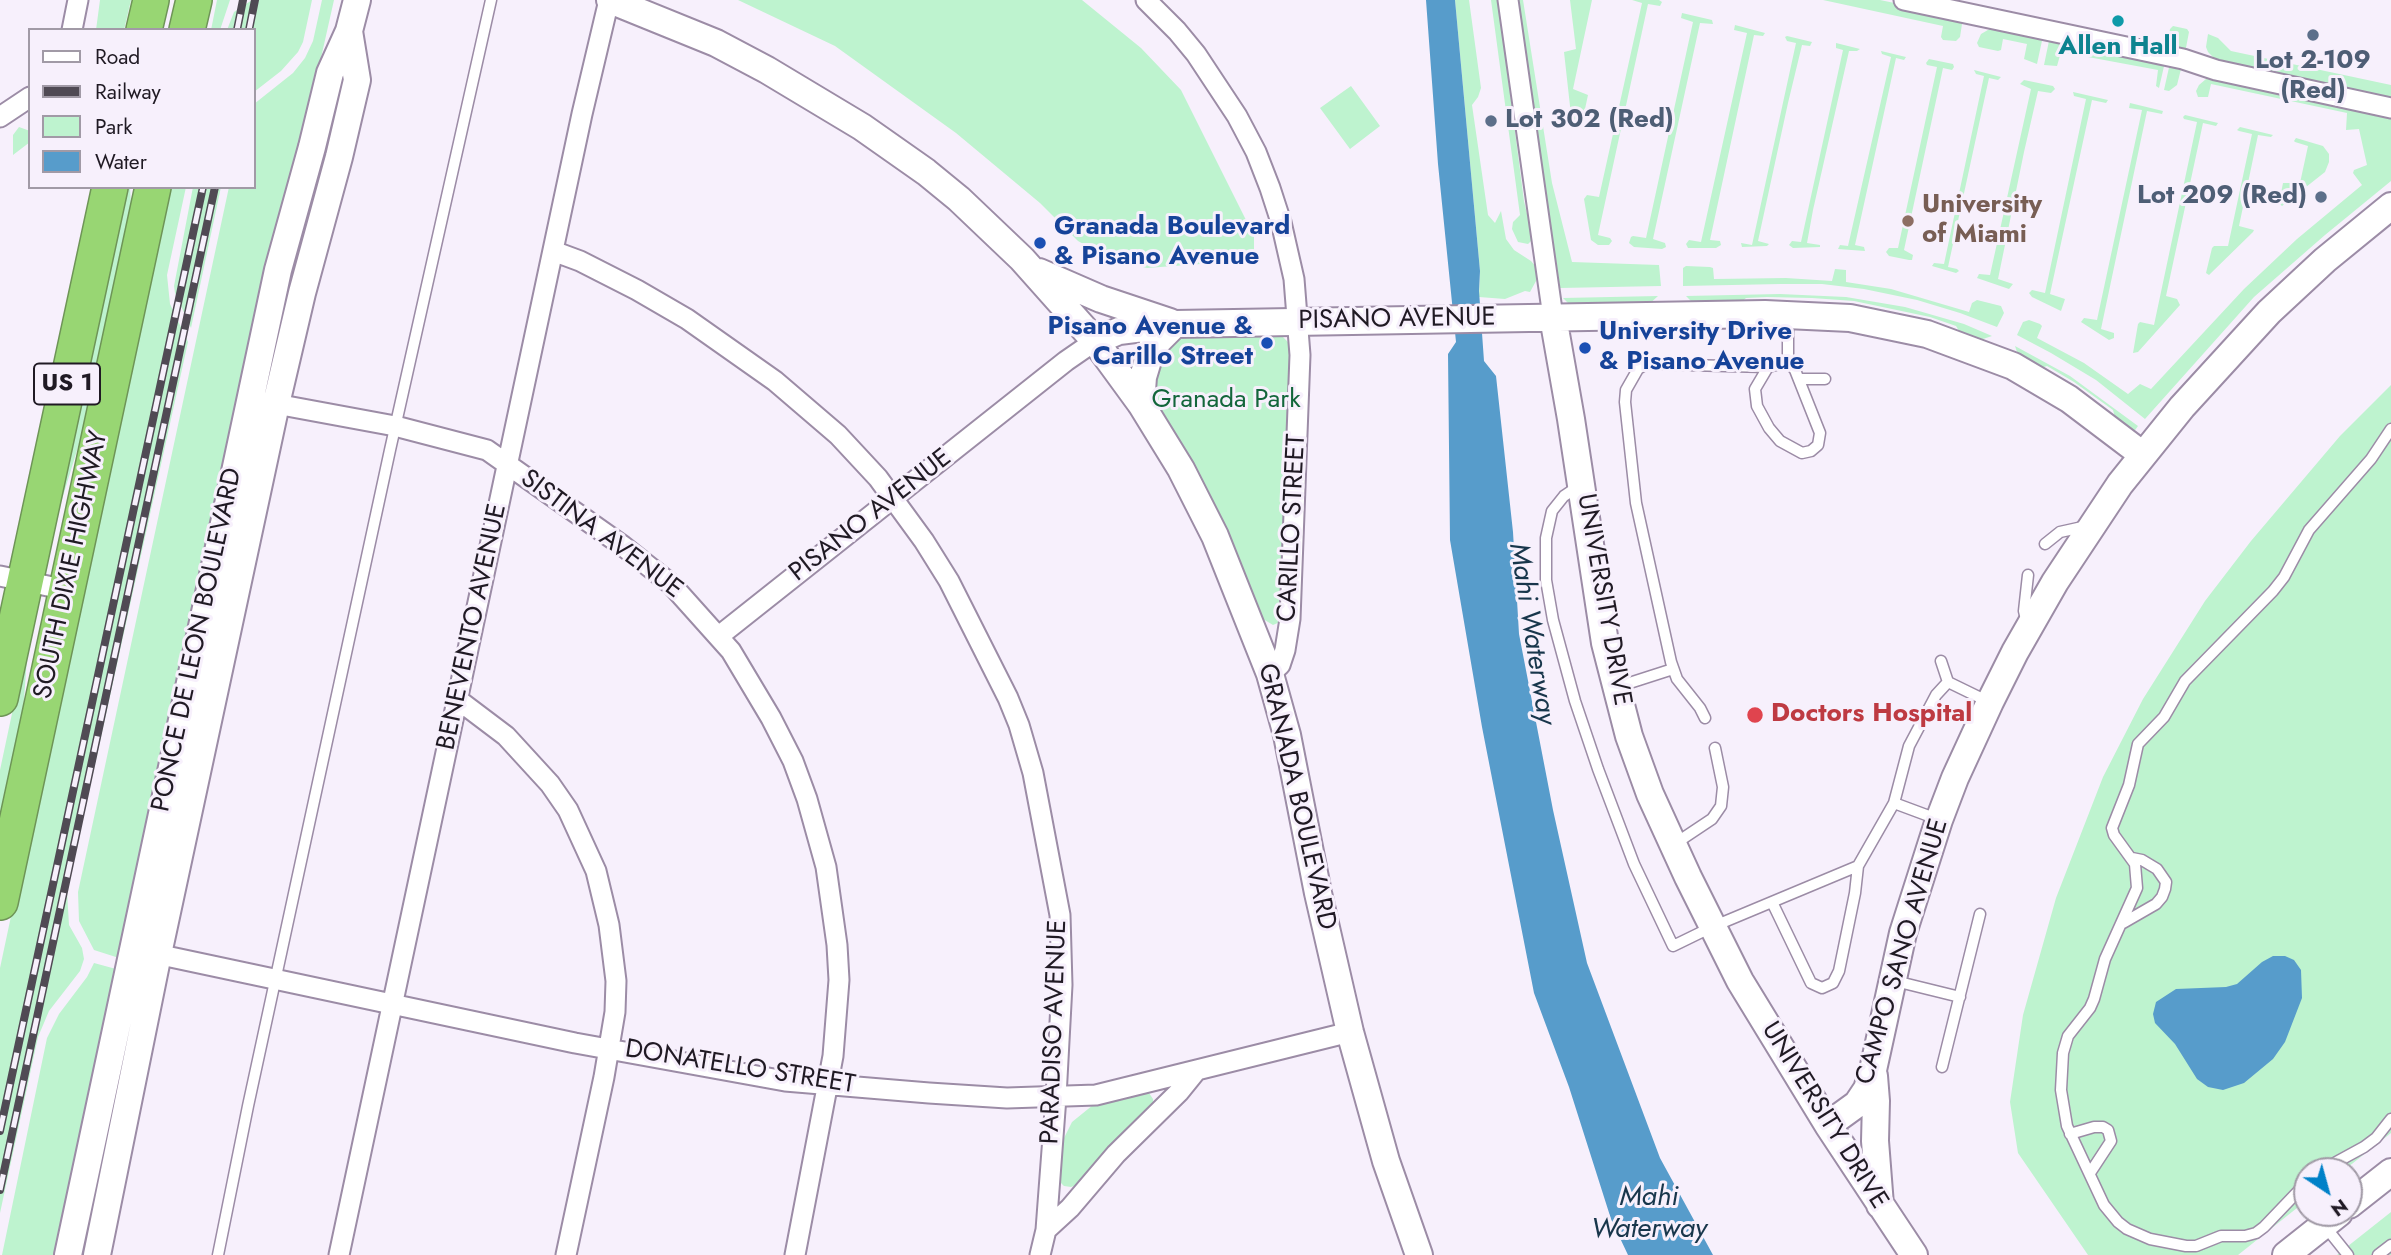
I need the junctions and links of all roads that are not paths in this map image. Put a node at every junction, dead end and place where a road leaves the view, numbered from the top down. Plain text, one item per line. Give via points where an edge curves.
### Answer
1 (78, 0) edge
2 (151, 0) edge
3 (194, 0) edge
4 (357, 0) edge
5 (491, 0) edge
6 (610, 0) edge
7 (1508, 0) edge
8 (1904, 0) edge
9 (1156, 3) edge
10 (72, 28) edge
11 (144, 28) edge
12 (187, 28) edge
13 (349, 31) junction
14 (28, 98) edge
15 (2391, 108) edge
16 (0, 117) edge
17 (110, 189) edge
18 (153, 189) edge
19 (2391, 206) edge
20 (553, 251) junction
21 (1027, 264) junction
22 (1788, 313) junction
23 (1553, 317) junction
24 (1299, 322) junction
25 (1175, 324) junction
26 (1095, 341) junction
27 (1788, 362) junction
28 (1768, 367) junction
29 (1799, 379) junction
30 (1825, 379) dead end
31 (250, 398) junction
32 (276, 404) junction
33 (1140, 404) junction
34 (395, 426) junction
35 (2391, 429) edge
36 (2143, 455) junction
37 (508, 464) junction
38 (1581, 483) junction
39 (894, 498) junction
40 (2091, 525) junction
41 (2045, 544) dead end
42 (2028, 575) dead end
43 (13, 579) edge
44 (67, 590) junction
45 (2028, 629) junction
46 (719, 636) junction
47 (1941, 661) dead end
48 (1673, 669) junction
49 (1270, 674) junction
50 (1948, 682) junction
51 (1615, 688) junction
52 (0, 698) edge
53 (457, 699) junction
54 (1990, 702) junction
55 (1704, 718) dead end
56 (1715, 748) dead end
57 (1894, 803) junction
58 (1939, 820) junction
59 (1673, 845) junction
60 (2132, 858) junction
61 (1858, 866) junction
62 (1772, 901) junction
63 (0, 902) edge
64 (1980, 914) dead end
65 (2123, 923) junction
66 (1712, 927) junction
67 (132, 949) junction
68 (158, 954) junction
69 (275, 979) junction
70 (1891, 980) junction
71 (1960, 997) junction
72 (392, 1006) junction
73 (1350, 1032) junction
74 (609, 1048) junction
75 (1942, 1067) dead end
76 (1873, 1070) junction
77 (1196, 1071) junction
78 (829, 1085) junction
79 (1056, 1097) junction
80 (2391, 1119) edge
81 (1828, 1125) junction
82 (2070, 1134) junction
83 (2346, 1157) edge
84 (2391, 1172) edge
85 (2090, 1173) junction
86 (2363, 1194) edge
87 (2293, 1196) edge
88 (1880, 1206) junction
89 (2321, 1227) edge
90 (2335, 1227) edge
91 (1046, 1230) junction
92 (2391, 1245) edge
93 (2197, 1250) edge
94 (68, 1255) edge
95 (97, 1255) edge
96 (218, 1255) edge
97 (339, 1255) edge
98 (566, 1255) edge
99 (795, 1255) edge
100 (1040, 1255) edge
101 (1419, 1255) edge
102 (1914, 1255) edge
103 (2286, 1255) edge
104 (2348, 1255) edge
105 (2378, 1255) edge

1 - 10 street
2 - 11 highway
3 - 12 highway
4 - 13 street, PONCE DE LEON BOULEVARD
5 - 34 lane
6 - 20 street, BENEVENTO AVENUE
6 - 21 street, GRANADA BOULEVARD via 716,43 862,127 959,199
7 - 23 street, UNIVERSITY DRIVE
8 - 15 street
9 - 24 street, CARILLO STREET via 1218,85 1256,152 1289,252
13 - 31 street, PONCE DE LEON BOULEVARD via 330,73
13 - 32 street, PONCE DE LEON BOULEVARD via 356,80
14 - 16 street
17 - 43 highway, SOUTH DIXIE HIGHWAY / US 1
18 - 44 highway, SOUTH DIXIE HIGHWAY / US 1
19 - 36 street, CAMPO SANO AVENUE via 2264,317
20 - 37 street, BENEVENTO AVENUE
20 - 39 street, PARADISO AVENUE via 661,303 759,369 838,435
21 - 25 street via 1071,287
21 - 26 street, GRANADA BOULEVARD
22 - 23 street, PISANO AVENUE
22 - 27 lane
22 - 36 street, PISANO AVENUE via 1888,324 1970,348 2045,383
23 - 24 street, PISANO AVENUE
23 - 38 street, UNIVERSITY DRIVE
24 - 25 street, PISANO AVENUE
24 - 49 street, CARILLO STREET via 1290,619 1280,665
25 - 26 street, PISANO AVENUE via 1119,331
25 - 33 street via 1152,347
26 - 33 street, GRANADA BOULEVARD
26 - 39 street, PISANO AVENUE
27 - 28 lane
27 - 29 lane
28 - 29 lane via 1755,389 1758,407 1780,441 1802,453 1818,444 1820,433
28 - 48 lane via 1646,364 1626,390 1636,503
29 - 30 lane
31 - 32 street, SISTINA AVENUE
31 - 67 street, PONCE DE LEON BOULEVARD
32 - 34 street, SISTINA AVENUE
32 - 68 street, PONCE DE LEON BOULEVARD
33 - 49 street, GRANADA BOULEVARD via 1181,469 1215,536
34 - 37 street, SISTINA AVENUE via 477,446
34 - 69 lane
35 - 60 lane via 2309,530 2273,591 2185,681 2164,717 2138,744 2125,799 2112,828
36 - 40 street, CAMPO SANO AVENUE
37 - 46 street, SISTINA AVENUE via 671,583
37 - 53 street, BENEVENTO AVENUE
38 - 51 street, UNIVERSITY DRIVE
38 - 66 lane via 1552,511 1546,538 1546,580 1553,620 1575,701 1634,864 1673,946
39 - 46 street, PISANO AVENUE
39 - 79 street, PARADISO AVENUE via 953,590 1008,698 1027,751 1060,915 1062,985
40 - 41 lane via 2060,532
40 - 45 street, CAMPO SANO AVENUE
42 - 45 lane via 2024,611
43 - 44 street
43 - 52 highway, SOUTH DIXIE HIGHWAY / US 1
44 - 63 highway, SOUTH DIXIE HIGHWAY / US 1
45 - 54 street, CAMPO SANO AVENUE
46 - 78 street, SISTINA AVENUE via 793,761 821,841 839,980
47 - 50 lane
48 - 51 lane
48 - 55 lane
49 - 73 street, GRANADA BOULEVARD via 1287,734
50 - 54 lane
50 - 57 lane via 1909,746
51 - 59 street, UNIVERSITY DRIVE via 1637,759
53 - 72 street, BENEVENTO AVENUE
53 - 74 street via 531,760 583,841 599,881 613,950 616,1004
54 - 58 street, CAMPO SANO AVENUE
56 - 59 lane via 1722,779 1721,806 1712,819
57 - 58 lane
57 - 61 lane
58 - 70 street, CAMPO SANO AVENUE
59 - 66 street, UNIVERSITY DRIVE
60 - 65 lane via 2137,887
60 - 65 lane via 2157,869 2165,889 2156,904
61 - 62 lane
61 - 62 lane via 1839,971 1833,983 1822,988 1811,983
62 - 66 lane
64 - 71 lane
65 - 82 lane via 2105,959 2090,1008 2064,1044 2062,1097
66 - 81 street, UNIVERSITY DRIVE
67 - 68 street, DONATELLO STREET
67 - 94 street, PONCE DE LEON BOULEVARD
68 - 69 street, DONATELLO STREET
68 - 95 street, PONCE DE LEON BOULEVARD
69 - 72 street, DONATELLO STREET
69 - 96 lane
70 - 71 lane
70 - 76 street, CAMPO SANO AVENUE
71 - 75 lane
72 - 74 street, DONATELLO STREET
72 - 97 street, BENEVENTO AVENUE
73 - 77 street, DONATELLO STREET
73 - 101 street, GRANADA BOULEVARD via 1386,1161
74 - 78 street, DONATELLO STREET
74 - 98 street
76 - 81 street, CAMPO SANO AVENUE via 1861,1099
76 - 88 street
77 - 79 street, DONATELLO STREET via 1111,1092
77 - 91 street
78 - 79 street, DONATELLO STREET via 1007,1098
78 - 99 street, SISTINA AVENUE
79 - 91 street, PARADISO AVENUE
80 - 83 lane via 2375,1138
81 - 88 street, UNIVERSITY DRIVE
82 - 85 lane
82 - 85 lane via 2094,1127 2108,1130 2109,1146
84 - 86 street
85 - 93 lane via 2104,1205 2127,1229
87 - 93 lane via 2256,1233 2221,1236
88 - 102 street, UNIVERSITY DRIVE
89 - 103 street
90 - 104 lane
91 - 100 street, PARADISO AVENUE
92 - 105 lane

